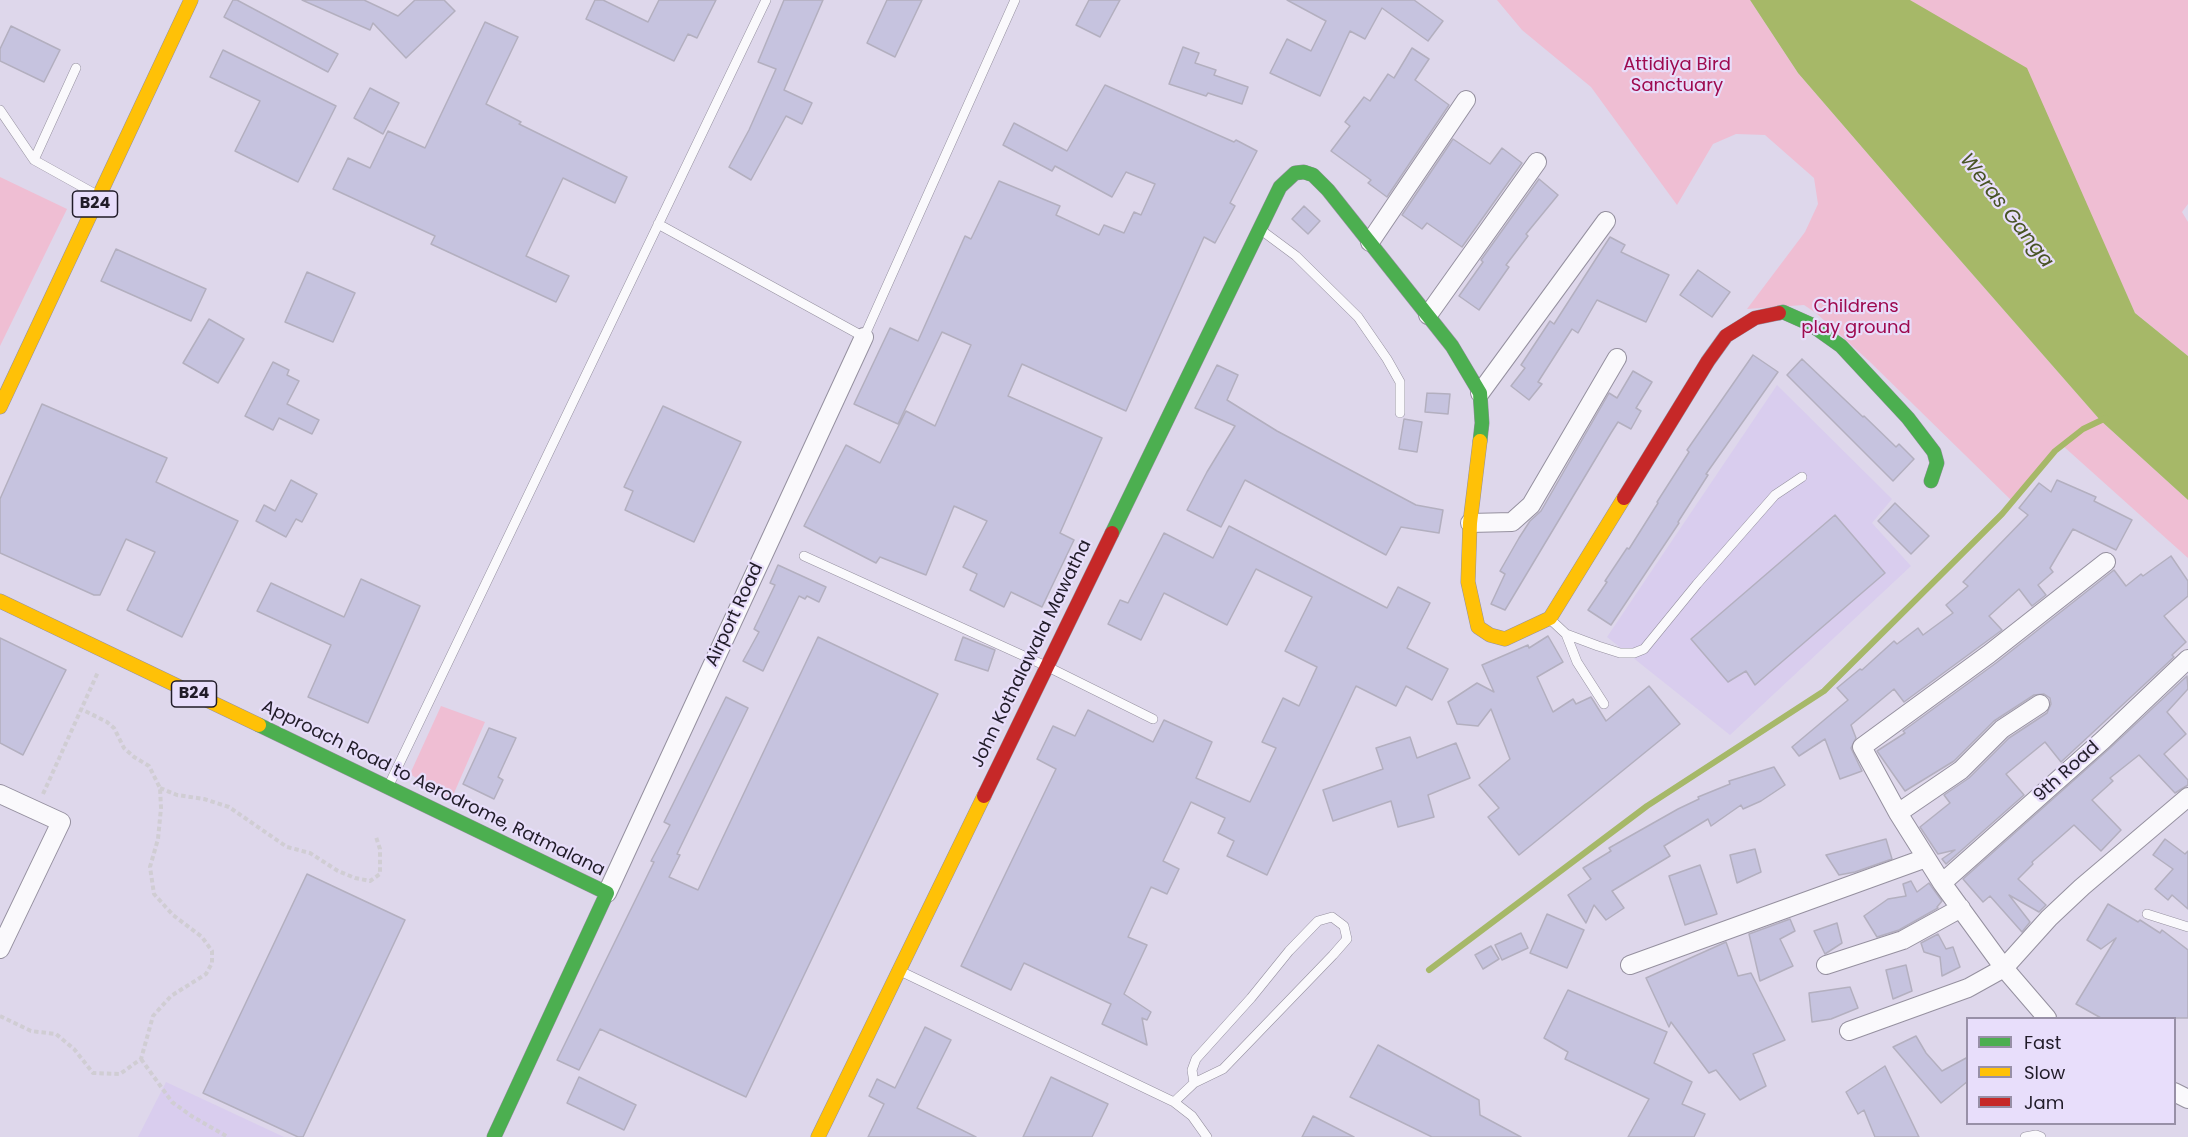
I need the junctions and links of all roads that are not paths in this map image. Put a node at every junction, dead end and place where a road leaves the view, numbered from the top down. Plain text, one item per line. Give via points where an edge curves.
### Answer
1 (191, 0) edge
2 (766, 0) edge
3 (1015, 0) edge
4 (75, 68) dead end
5 (1466, 100) dead end
6 (0, 110) edge
7 (34, 160) junction
8 (1537, 162) dead end
9 (99, 196) junction
10 (1606, 221) dead end
11 (658, 224) junction
12 (1259, 229) junction
13 (1370, 242) junction
14 (1428, 315) junction
15 (864, 337) junction
16 (1617, 358) dead end
17 (1480, 393) junction
18 (0, 407) edge
19 (1400, 413) dead end
20 (1802, 477) dead end
21 (1931, 481) dead end
22 (1470, 523) junction
23 (804, 556) dead end
24 (2106, 562) dead end
25 (0, 602) edge
26 (1550, 618) junction
27 (1566, 634) junction
28 (2188, 659) edge
29 (1046, 666) junction
30 (1604, 704) dead end
31 (2040, 704) dead end
32 (1153, 719) dead end
33 (388, 788) junction
34 (0, 794) edge
35 (2188, 797) edge
36 (1898, 813) junction
37 (1926, 858) junction
38 (1942, 883) junction
39 (607, 893) junction
40 (1961, 908) junction
41 (2147, 914) dead end
42 (2188, 927) edge
43 (0, 949) edge
44 (1630, 965) dead end
45 (1826, 965) dead end
46 (2004, 968) junction
47 (900, 971) junction
48 (2047, 1017) edge
49 (1849, 1031) dead end
50 (1194, 1083) junction
51 (1174, 1102) junction
52 (494, 1137) edge
53 (818, 1137) edge
54 (1207, 1137) edge
55 (2025, 1137) edge
56 (2041, 1137) edge

1 - 9 street, B24
2 - 11 lane
3 - 15 lane
4 - 7 lane
5 - 13 street
6 - 7 lane
7 - 9 lane
8 - 14 street
9 - 18 street, B24
10 - 17 street
11 - 15 lane
11 - 33 lane
12 - 13 street, John Kothalawala Mawatha via 1280,187 1295,173 1304,172 1328,190
12 - 19 lane via 1296,256 1358,317 1400,382
12 - 29 street, John Kothalawala Mawatha
13 - 14 street
14 - 17 street
15 - 39 street, Airport Road
16 - 22 street via 1532,505 1512,522
17 - 22 street via 1482,423
20 - 27 lane via 1775,495 1644,650 1620,653
21 - 26 street via 1936,463 1934,452 1841,346 1810,324 1783,312 1755,318 1726,336 1708,361
22 - 26 street via 1467,582 1478,627 1505,639
23 - 29 lane
24 - 36 street via 1862,747
25 - 33 street, Approach Road to Aerodrome, Ratmalana / B24
26 - 27 lane
27 - 30 lane via 1577,662
28 - 38 street, 9th Road
29 - 32 lane
29 - 47 street, John Kothalawala Mawatha
31 - 36 street via 2002,729 1961,770
33 - 39 street, Approach Road to Aerodrome, Ratmalana / B24
34 - 43 street via 61,822
35 - 46 street via 2082,887
36 - 37 street
37 - 38 street
37 - 44 street
38 - 40 street
39 - 52 street, Approach Road to Aerodrome, Ratmalana
40 - 45 street via 1903,940
40 - 46 street
41 - 42 lane
46 - 48 street
46 - 49 street via 1968,988
47 - 51 lane
47 - 53 street, John Kothalawala Mawatha
50 - 50 lane via 1223,1069 1333,955 1347,939 1344,926 1332,917 1318,921 1289,951 1196,1059 1192,1070
50 - 51 lane
51 - 54 lane via 1192,1116
55 - 56 lane

